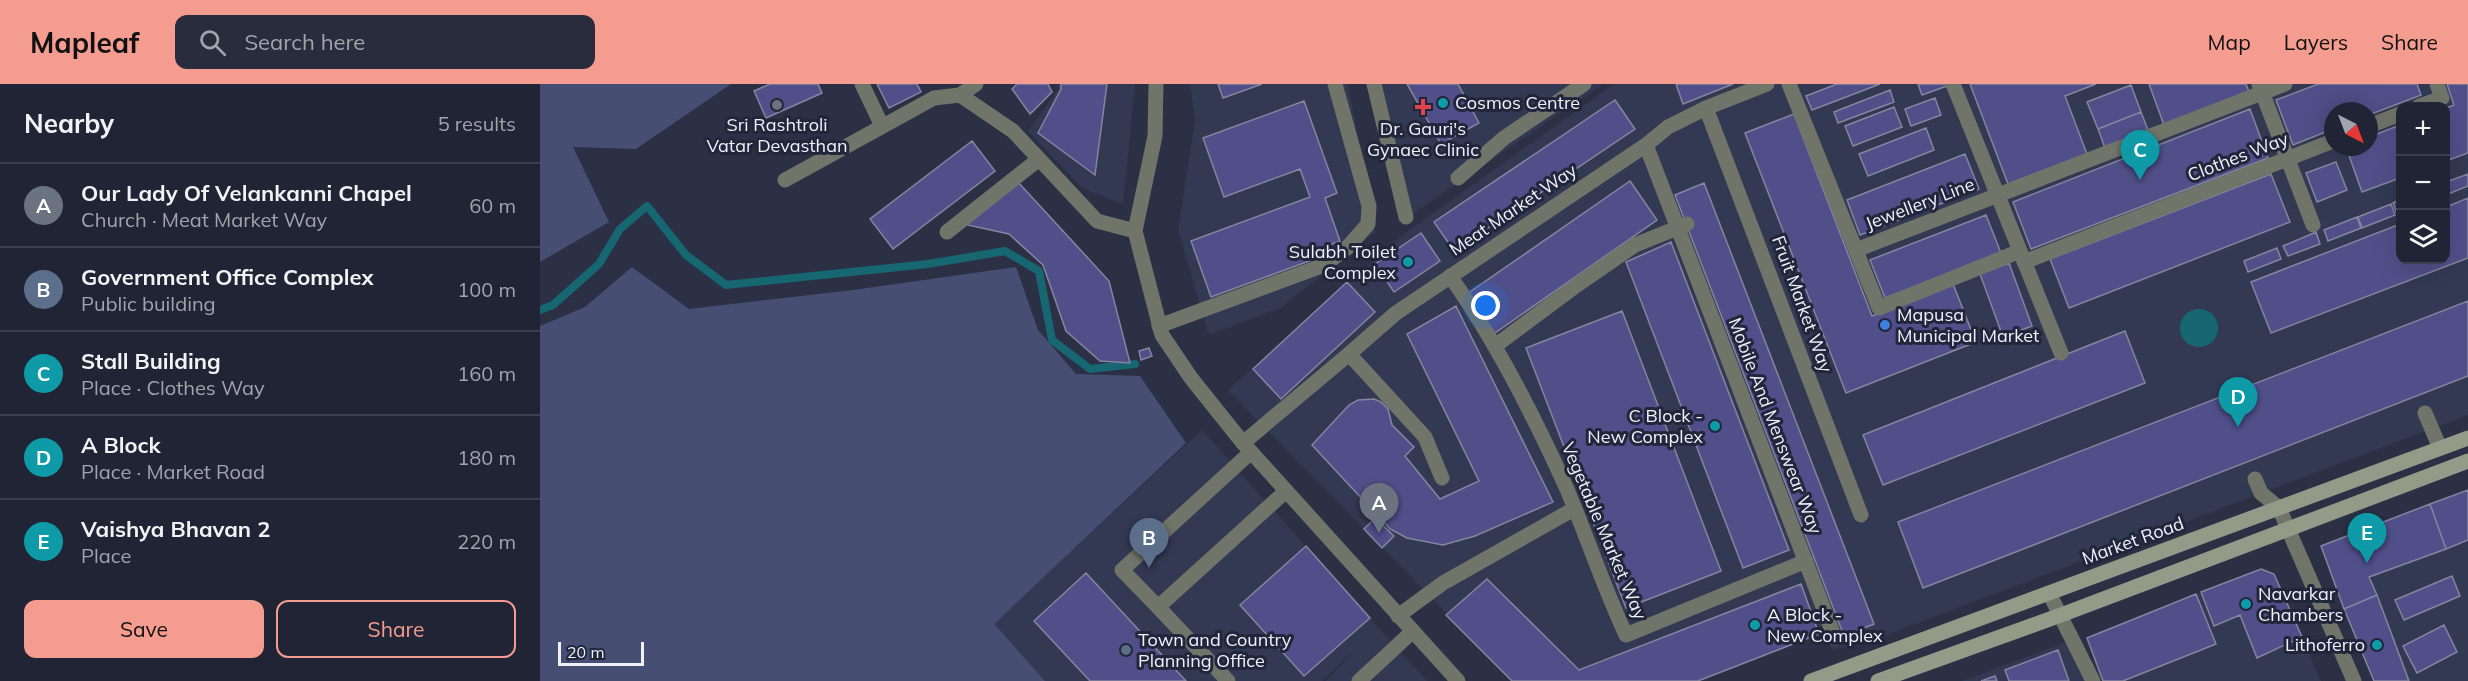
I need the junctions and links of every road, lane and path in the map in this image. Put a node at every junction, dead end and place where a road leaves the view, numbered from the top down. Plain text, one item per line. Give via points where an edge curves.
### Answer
1 (862, 84) edge
2 (976, 84) edge
3 (1156, 84) edge
4 (1335, 84) edge
5 (1374, 84) edge
6 (1584, 84) edge
7 (1767, 84) edge
8 (1789, 84) edge
9 (1953, 84) edge
10 (2285, 84) edge
11 (2261, 88) edge
12 (2440, 91) edge
13 (960, 95) junction
14 (2425, 102) edge
15 (1706, 108) junction
16 (2396, 116) edge
17 (2378, 123) edge
18 (882, 126) junction
19 (1646, 145) junction
20 (2324, 145) edge
21 (1039, 159) junction
22 (2287, 159) junction
23 (1458, 178) dead end
24 (785, 180) dead end
25 (1998, 195) junction
26 (1406, 217) dead end
27 (1683, 225) junction
28 (2313, 225) dead end
29 (1135, 231) junction
30 (947, 232) dead end
31 (1856, 250) junction
32 (2022, 256) junction
33 (1450, 276) junction
34 (1159, 326) junction
35 (1495, 346) junction
36 (2061, 353) dead end
37 (1349, 354) junction
38 (2425, 413) dead end
39 (2468, 438) edge
40 (1247, 447) junction
41 (2440, 448) junction
42 (2468, 461) edge
43 (1442, 478) dead end
44 (2255, 479) dead end
45 (1286, 491) junction
46 (2279, 508) junction
47 (1574, 509) junction
48 (1861, 515) dead end
49 (2288, 529) junction
50 (1806, 561) junction
51 (2049, 593) junction
52 (1158, 607) junction
53 (2061, 615) junction
54 (1398, 616) junction
55 (1413, 631) junction
56 (1835, 638) dead end
57 (1228, 681) edge
58 (1359, 681) edge
59 (1458, 681) edge
60 (1811, 681) edge
61 (1878, 681) edge
62 (2093, 681) edge
63 (2354, 681) edge

1 - 18 street
2 - 13 street
3 - 29 street via 1155,136
4 - 34 street via 1369,206 1368,224 1324,266
5 - 26 street
6 - 23 street via 1504,138
7 - 15 street, Meat Market Way
8 - 31 street
9 - 25 street
10 - 11 street, Jewellery Line
11 - 22 street
11 - 25 street, Jewellery Line
12 - 14 street
13 - 18 street via 934,98
13 - 21 street via 1013,131
15 - 19 street, Meat Market Way via 1668,127
15 - 48 street, Fruit Market Way
16 - 17 street
18 - 24 street
19 - 27 street, Mobile And Menswear Way
19 - 33 street, Meat Market Way
20 - 22 street, Clothes Way
21 - 29 street via 1097,221
21 - 30 street
22 - 28 street
22 - 32 street, Clothes Way
25 - 31 street, Jewellery Line
25 - 32 street
27 - 35 street via 1635,245
27 - 50 street, Mobile And Menswear Way
29 - 34 street
31 - 32 street, Clothes Way via 1879,308
32 - 36 street
33 - 35 street, Vegetable Market Way
33 - 37 street, Meat Market Way via 1396,313
34 - 40 street via 1191,378
35 - 47 street, Vegetable Market Way
37 - 40 street, Meat Market Way
37 - 43 street via 1425,437
38 - 41 street
39 - 41 main road, Market Road
40 - 45 street
40 - 52 street, Meat Market Way via 1122,570
41 - 46 main road, Market Road
42 - 49 main road
44 - 46 street via 2261,493
45 - 52 street
45 - 54 street
46 - 49 street
46 - 51 main road, Market Road
47 - 50 street, Vegetable Market Way via 1626,635
47 - 54 street via 1443,583
49 - 53 main road
49 - 63 street
50 - 56 street, Mobile And Menswear Way
51 - 53 street
51 - 60 main road, Market Road
52 - 57 street
53 - 61 main road
53 - 62 street
54 - 55 street
55 - 58 street
55 - 59 street

